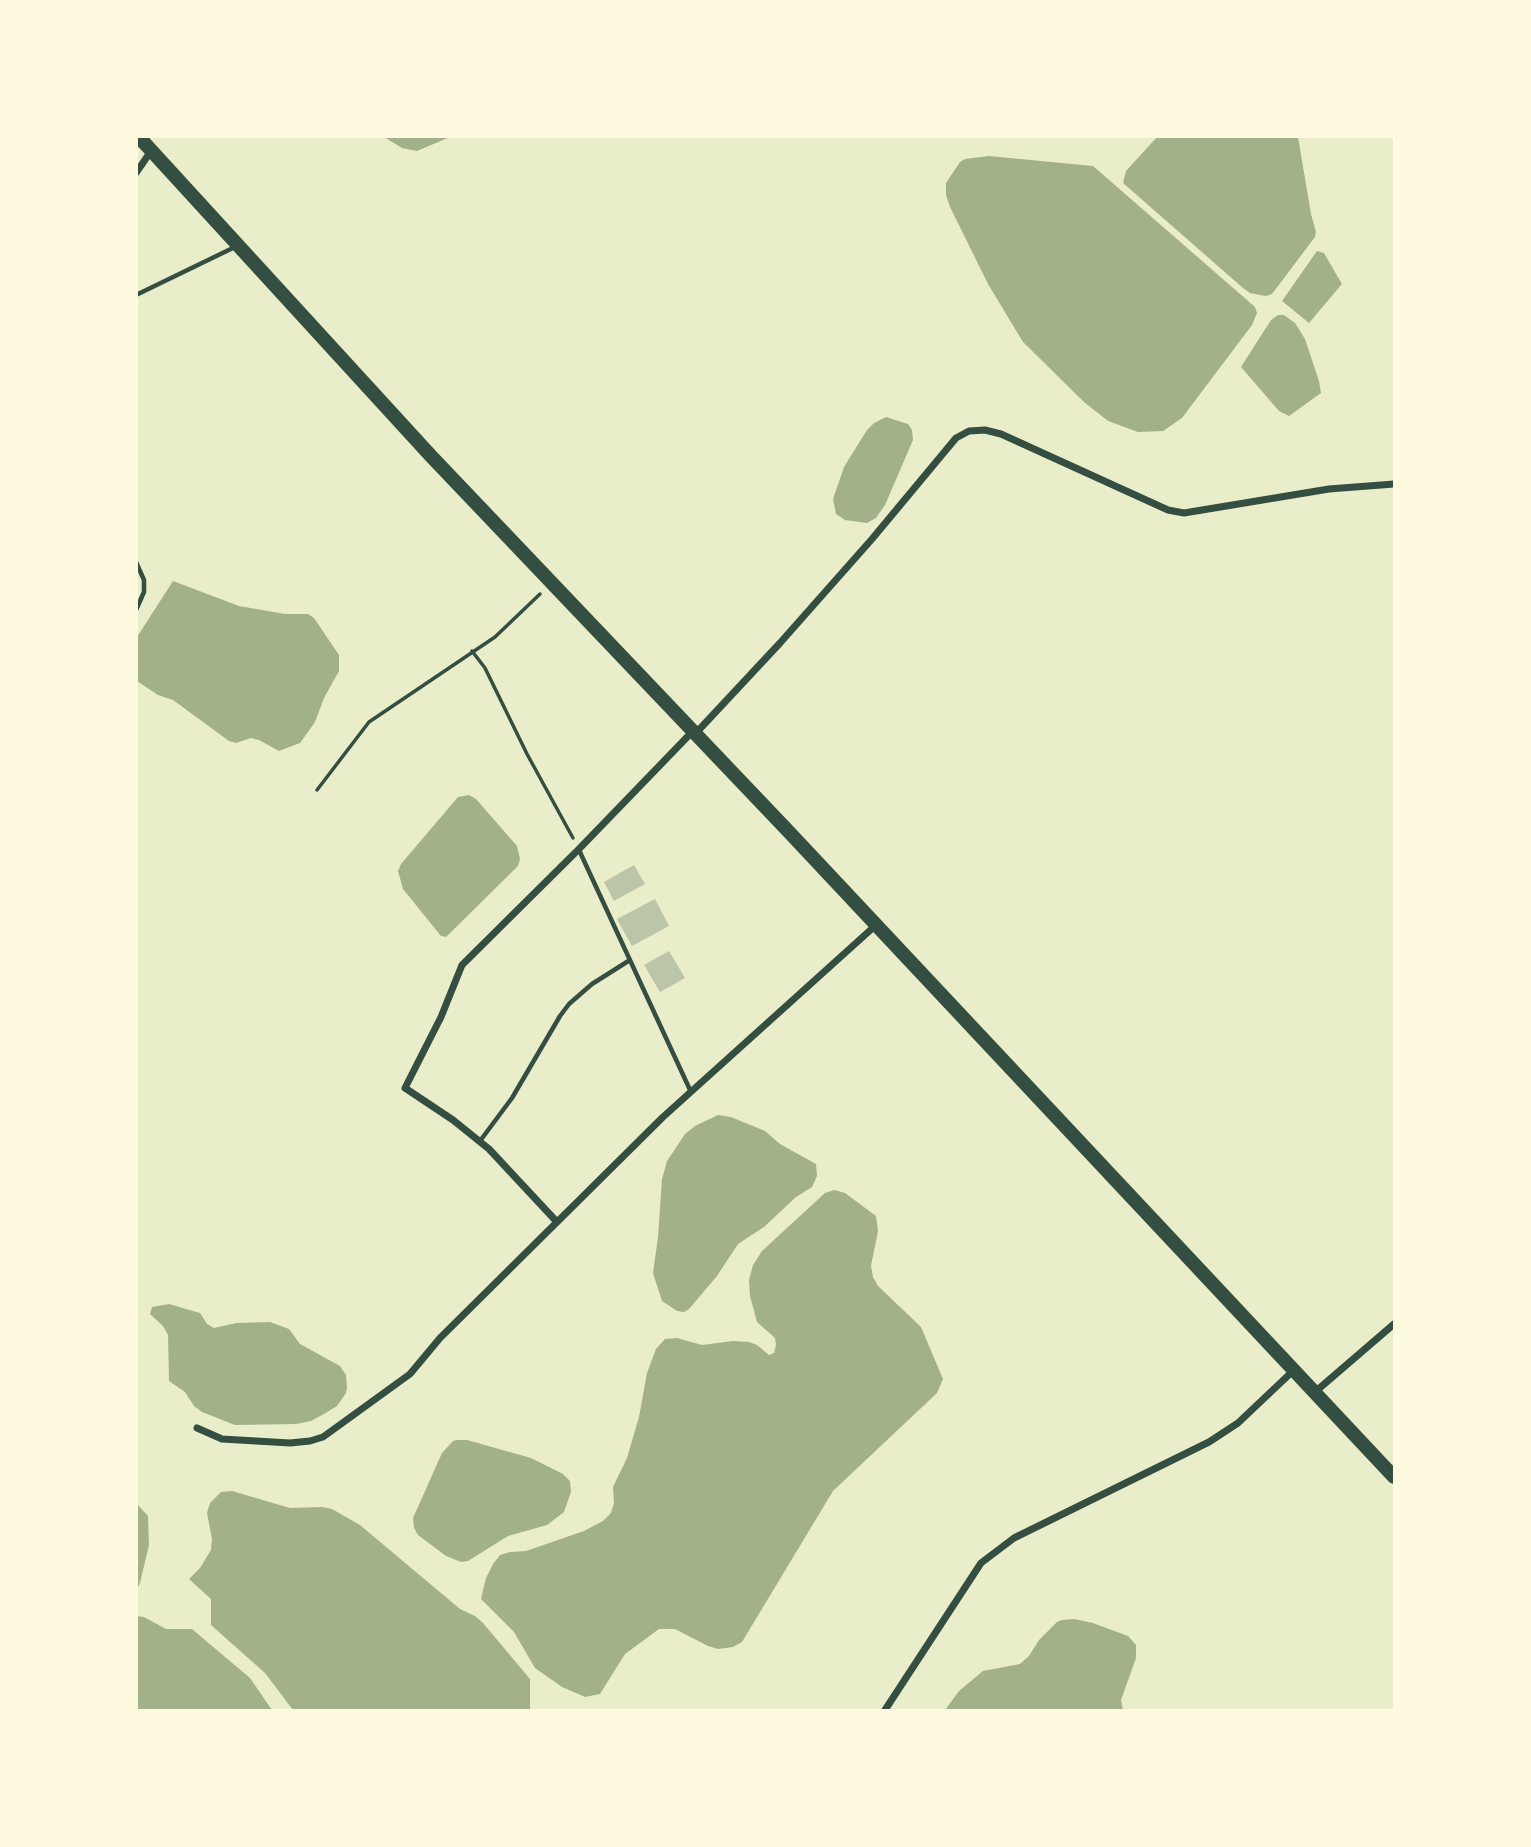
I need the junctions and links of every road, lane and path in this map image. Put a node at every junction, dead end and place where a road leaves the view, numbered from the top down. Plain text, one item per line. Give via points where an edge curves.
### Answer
1 (138, 136) edge
2 (151, 151) junction
3 (136, 173) edge
4 (237, 245) junction
5 (136, 295) edge
6 (1395, 484) edge
7 (136, 562) edge
8 (552, 583) junction
9 (136, 610) edge
10 (472, 652) junction
11 (694, 732) junction
12 (317, 790) dead end
13 (579, 849) junction
14 (877, 925) junction
15 (630, 960) junction
16 (691, 1092) junction
17 (480, 1141) junction
18 (557, 1222) junction
19 (1395, 1324) edge
20 (1294, 1370) junction
21 (1315, 1392) junction
22 (197, 1428) dead end
23 (1395, 1477) edge
24 (885, 1710) edge

1 - 2 highway
2 - 3 street
2 - 4 highway
4 - 5 lane
4 - 8 highway
6 - 11 street via 1329,489 1184,513 1168,510 1000,434 970,431 956,438 863,550
7 - 9 lane via 144,580
8 - 10 path
8 - 11 highway
10 - 12 path via 369,722
10 - 13 path via 485,668
11 - 13 street
11 - 14 highway
13 - 15 lane
13 - 17 street via 462,965 405,1088
14 - 16 street
14 - 20 highway
15 - 16 lane
15 - 17 lane via 592,984 559,1016 512,1098
16 - 18 street
17 - 18 street
18 - 22 street via 410,1374 323,1437 278,1443 222,1439
19 - 21 street
20 - 21 highway
20 - 24 street via 1238,1423 1209,1442 1014,1538 989,1556
21 - 23 highway

